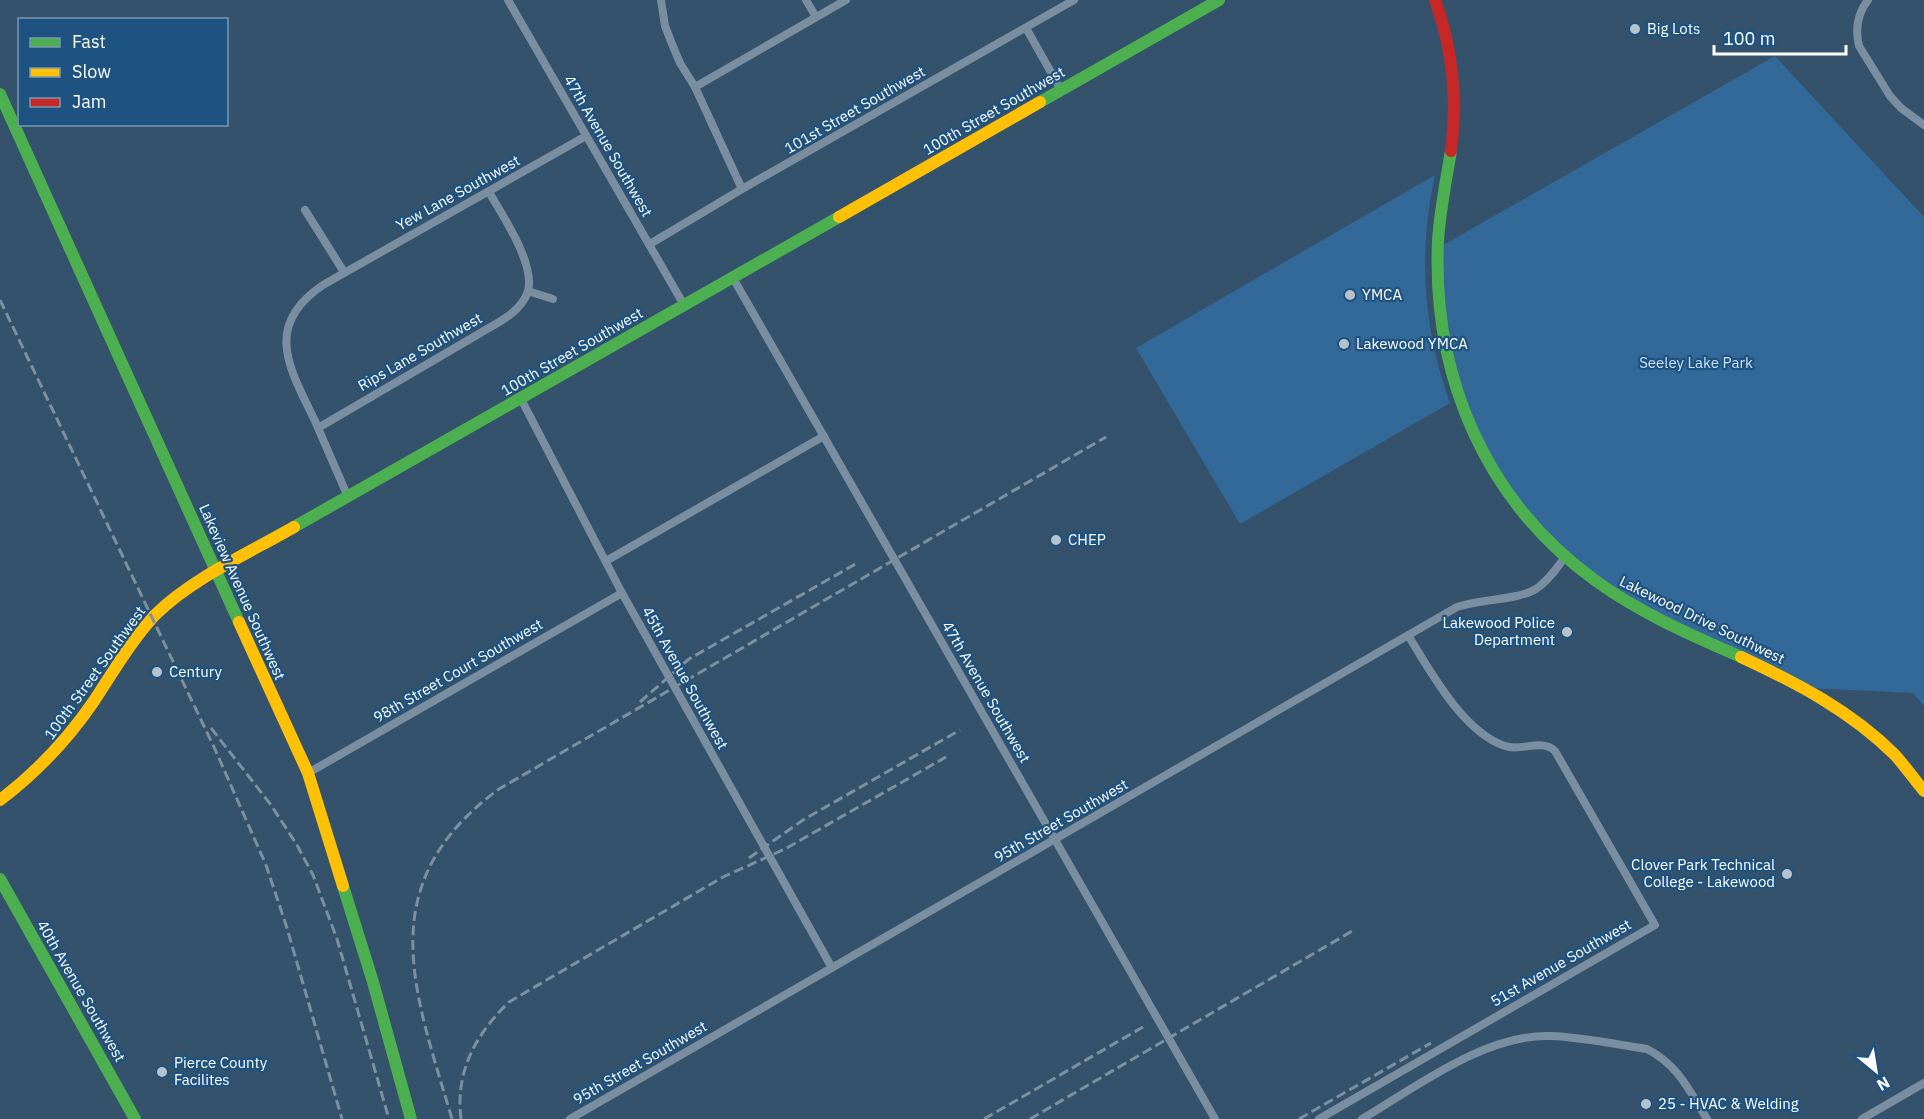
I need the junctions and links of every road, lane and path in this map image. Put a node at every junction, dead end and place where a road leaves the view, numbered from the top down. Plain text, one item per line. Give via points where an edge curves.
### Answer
1 (508, 0) edge
2 (661, 0) edge
3 (806, 0) edge
4 (846, 0) edge
5 (1074, 0) edge
6 (1219, 0) edge
7 (1435, 0) edge
8 (1868, 0) edge
9 (816, 17) junction
10 (1026, 28) junction
11 (695, 87) junction
12 (1061, 90) junction
13 (0, 94) edge
14 (1924, 125) edge
15 (586, 136) junction
16 (742, 189) junction
17 (489, 192) junction
18 (305, 210) dead end
19 (650, 244) junction
20 (344, 272) junction
21 (733, 278) junction
22 (528, 291) junction
23 (553, 299) dead end
24 (684, 305) junction
25 (521, 399) junction
26 (318, 428) junction
27 (824, 435) junction
28 (348, 497) junction
29 (1565, 557) junction
30 (606, 561) junction
31 (217, 571) junction
32 (622, 593) junction
33 (1408, 635) junction
34 (308, 773) junction
35 (1924, 791) edge
36 (0, 800) edge
37 (1055, 840) junction
38 (0, 879) edge
39 (832, 968) junction
40 (1924, 1083) edge
41 (135, 1119) edge
42 (411, 1119) edge
43 (570, 1119) edge
44 (1215, 1119) edge
45 (1319, 1119) edge
46 (1362, 1119) edge
47 (1707, 1119) edge
48 (1862, 1119) edge

1 - 15 street, 47th Avenue Southwest
2 - 11 street via 672,44
3 - 9 street
4 - 9 street
5 - 10 street, 101st Street Southwest
6 - 12 main road, 100th Street Southwest
7 - 29 main road, Lakewood Drive Southwest via 1448,39 1455,90 1453,142 1438,248 1437,291 1445,351 1482,452 1523,513
8 - 14 street via 1858,19 1859,46 1890,96
9 - 11 street
10 - 12 street
10 - 16 street, 101st Street Southwest
11 - 16 street
12 - 21 main road, 100th Street Southwest
13 - 31 main road, Lakeview Avenue Southwest
15 - 17 street, Yew Lane Southwest
15 - 19 street, 47th Avenue Southwest
16 - 19 street, 101st Street Southwest
17 - 20 street, Yew Lane Southwest
17 - 22 street via 521,248
18 - 20 street
19 - 24 street, 47th Avenue Southwest
20 - 26 street, Yew Lane Southwest via 303,300 286,337 288,362
21 - 24 main road, 100th Street Southwest
21 - 27 street, 47th Avenue Southwest
22 - 23 street
22 - 26 street, Rips Lane Southwest via 513,313 494,326
24 - 25 main road, 100th Street Southwest
25 - 28 main road, 100th Street Southwest
25 - 30 street, 45th Avenue Southwest
26 - 28 street, Yew Lane Southwest
27 - 30 street
27 - 37 street, 47th Avenue Southwest
28 - 31 main road, 100th Street Southwest
29 - 33 street, 95th Street Southwest via 1549,578 1530,592 1457,607
29 - 35 main road, Lakewood Drive Southwest via 1646,613 1839,707 1884,744
30 - 32 street, 45th Avenue Southwest
31 - 34 main road, Lakeview Avenue Southwest
31 - 36 main road, 100th Street Southwest via 171,599 146,624 52,756
32 - 34 street, 98th Street Court Southwest
32 - 39 street, 45th Avenue Southwest
33 - 37 street, 95th Street Southwest
33 - 45 street, 51st Avenue Southwest via 1453,704 1486,735 1515,748 1540,745 1555,750 1655,925
34 - 42 main road, Lakeview Avenue Southwest
37 - 39 street, 95th Street Southwest
37 - 44 street, 47th Avenue Southwest
38 - 41 main road, 40th Avenue Southwest
39 - 43 street, 95th Street Southwest
40 - 48 street
46 - 47 street via 1484,1050 1510,1041 1548,1036 1647,1049 1661,1056 1676,1069

